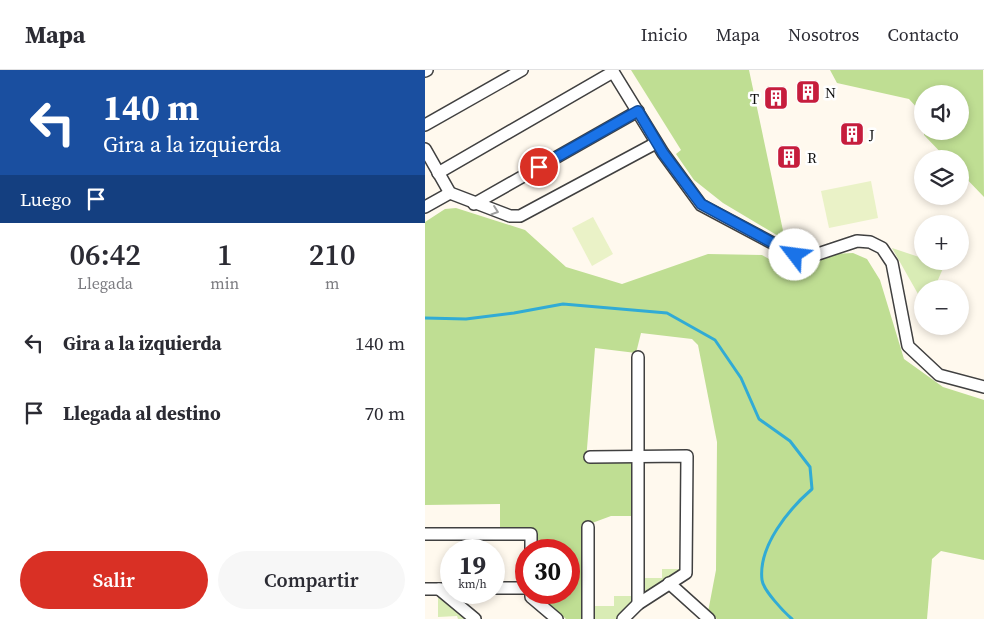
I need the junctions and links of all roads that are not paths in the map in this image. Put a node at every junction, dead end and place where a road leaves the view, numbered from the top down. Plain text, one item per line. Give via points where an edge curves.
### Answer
1 (522, 70) edge
2 (612, 71) edge
3 (638, 111) junction
4 (425, 125) edge
5 (656, 142) junction
6 (425, 149) edge
7 (432, 169) edge
8 (450, 193) junction
9 (474, 204) junction
10 (425, 207) edge
11 (638, 357) dead end
12 (984, 387) edge
13 (590, 457) dead end
14 (637, 457) junction
15 (588, 527) dead end
16 (425, 534) edge
17 (531, 539) edge
18 (669, 583) junction
19 (425, 589) edge
20 (439, 589) joint
21 (539, 604) edge
22 (638, 604) junction
23 (629, 617) edge
24 (475, 619) edge
25 (557, 619) edge
26 (588, 619) edge
27 (709, 619) edge

1 - 4 street
2 - 3 street
2 - 7 street
3 - 5 street
3 - 9 street
9 -> 5 street via 510,216 520,216
5 - 12 street via 701,204 795,255 809,257 857,241 882,248 892,263 908,346 939,375
6 - 7 street
7 - 8 street
8 - 9 street
8 - 10 street
11 - 14 street
13 - 14 street
14 - 18 street via 687,456 687,573
14 - 22 street
15 - 26 street
16 - 17 street via 531,534
18 - 22 street
18 - 27 street
19 - 20 street
20 - 24 street
21 - 25 street
22 - 23 street

